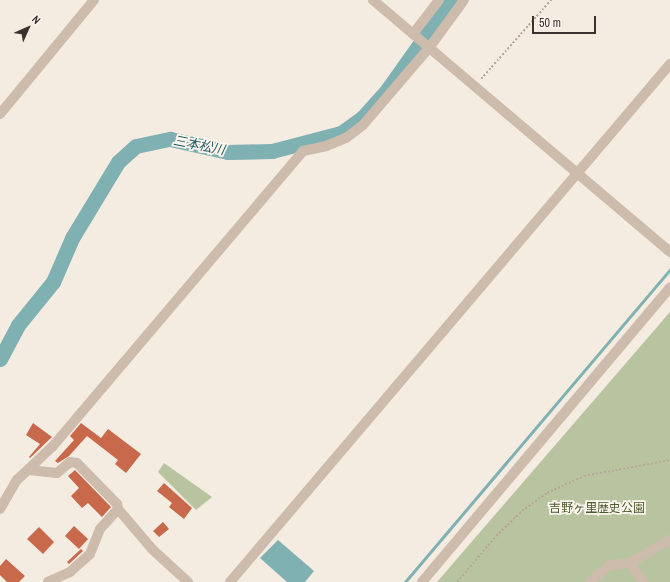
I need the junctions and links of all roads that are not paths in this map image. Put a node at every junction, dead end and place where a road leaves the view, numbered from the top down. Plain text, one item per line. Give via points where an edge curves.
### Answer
1 (94, 0) edge
2 (373, 0) edge
3 (439, 0) edge
4 (464, 0) edge
5 (413, 34) junction
6 (430, 48) junction
7 (670, 64) edge
8 (0, 114) edge
9 (576, 173) junction
10 (670, 252) edge
11 (670, 287) edge
12 (29, 470) junction
13 (4, 492) edge
14 (0, 509) edge
15 (118, 509) junction
16 (670, 540) edge
17 (629, 563) junction
18 (48, 582) edge
19 (188, 582) edge
20 (230, 582) edge
21 (422, 582) edge
22 (590, 582) edge
23 (644, 582) edge

1 - 8 street
2 - 5 street
3 - 5 street
4 - 6 street
5 - 6 street
6 - 9 street
6 - 12 street via 363,125 346,138 326,146 303,150 53,446
7 - 9 street
9 - 10 street
9 - 20 street
11 - 21 street
12 - 13 street
12 - 15 street via 57,474 70,462 77,463 117,504
13 - 14 street
15 - 18 street via 100,529 90,554 70,572
15 - 19 street via 152,549
16 - 17 street
17 - 22 street via 610,565
17 - 23 street

